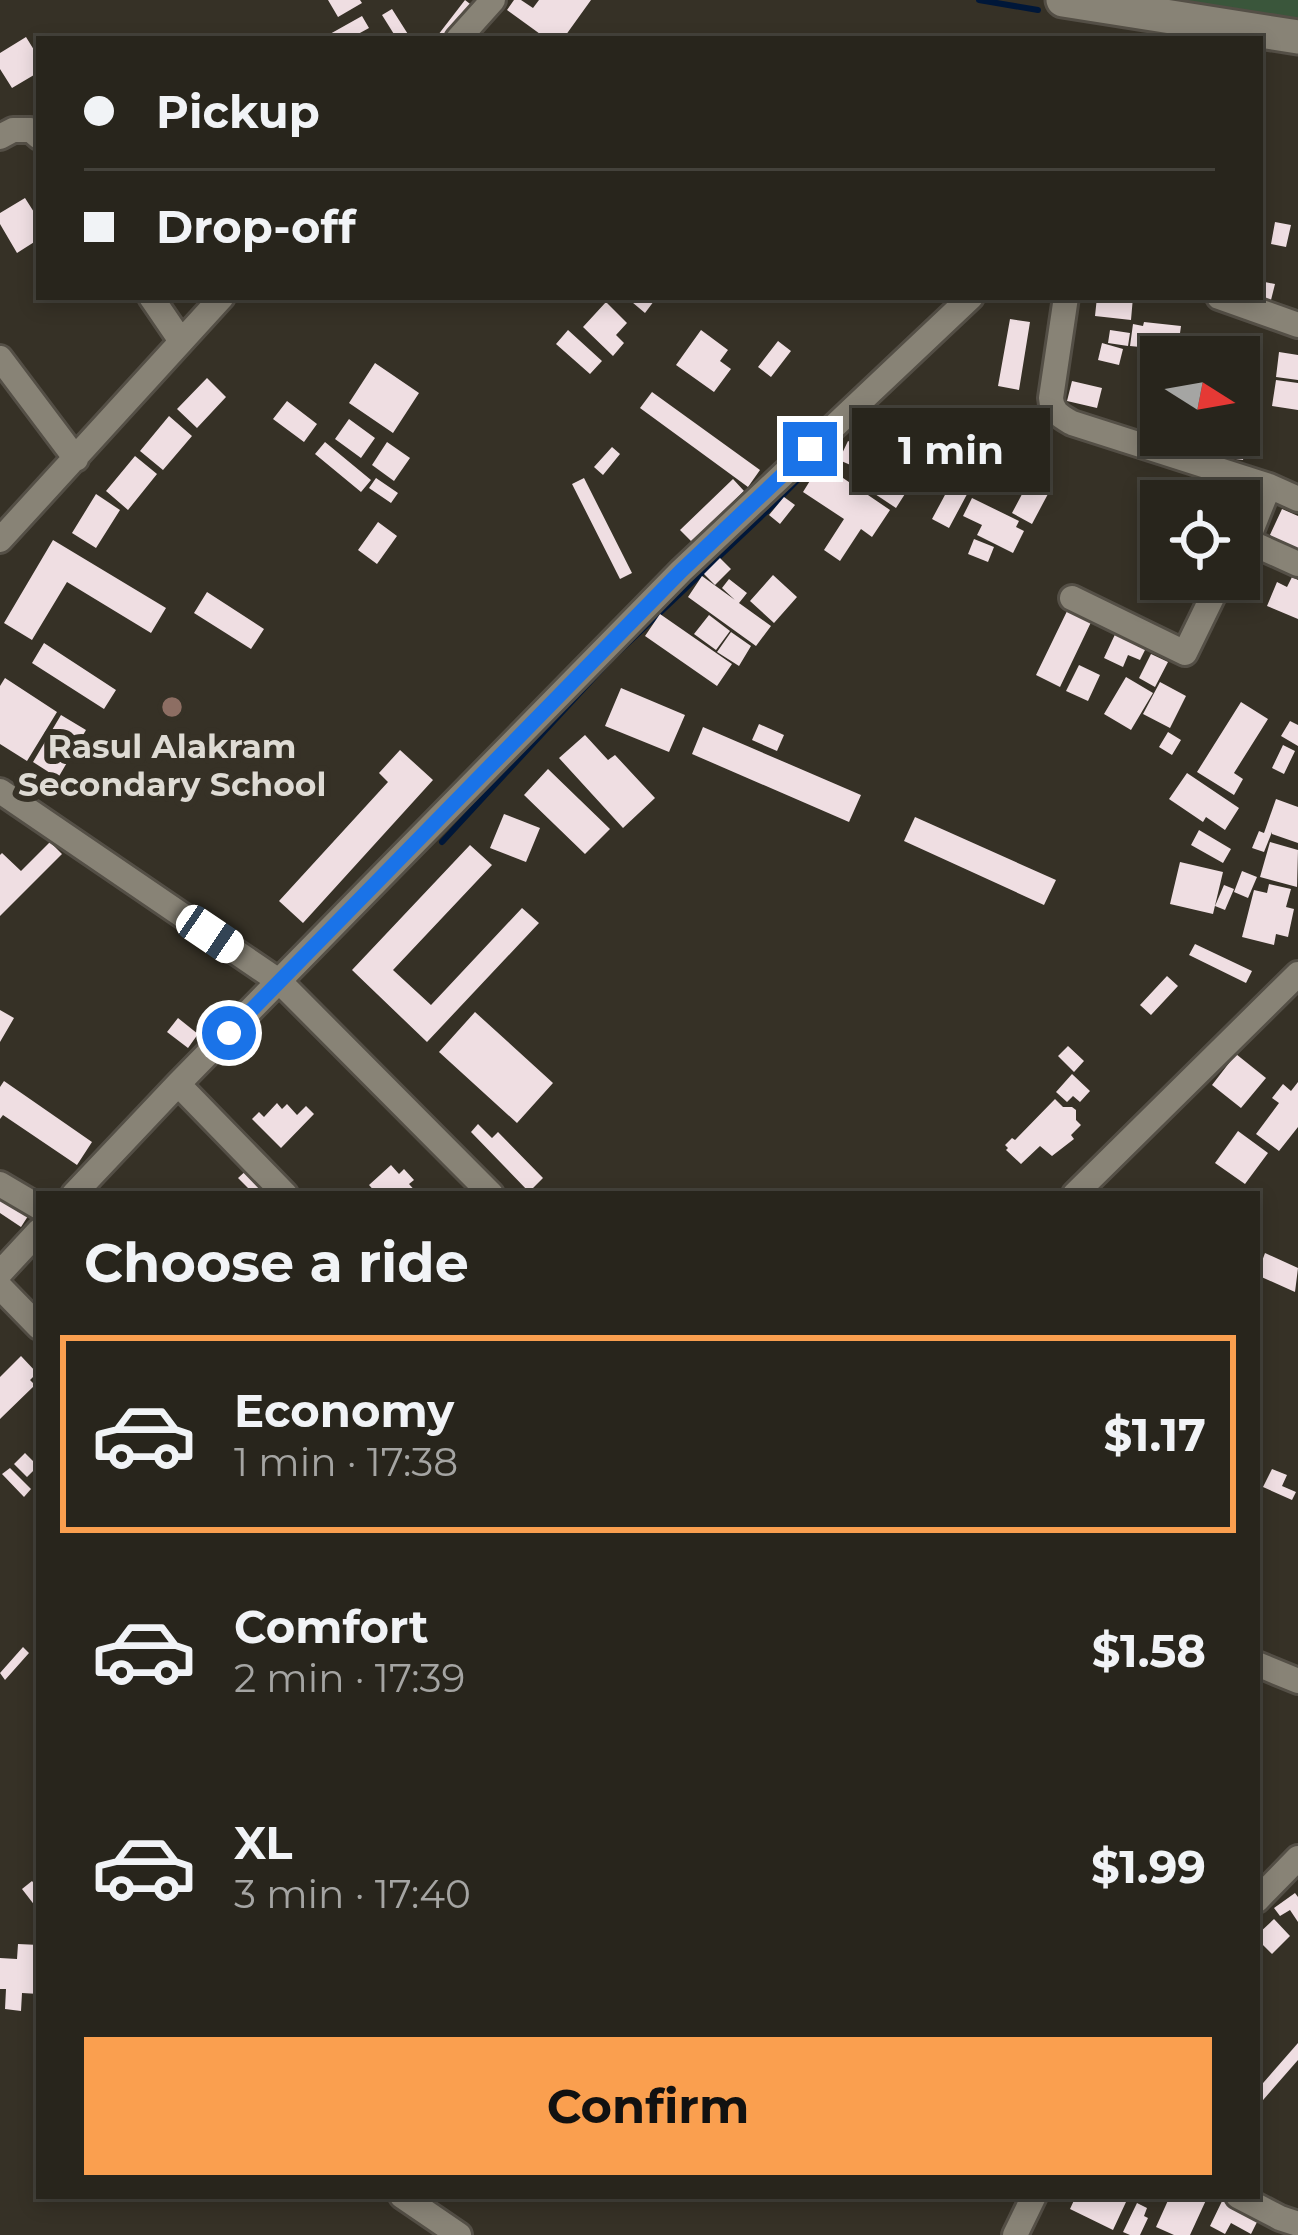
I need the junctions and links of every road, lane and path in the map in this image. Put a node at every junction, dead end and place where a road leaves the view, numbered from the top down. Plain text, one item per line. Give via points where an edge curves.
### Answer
1 (493, 0) edge
2 (1063, 0) edge
3 (1230, 33) edge
4 (461, 36) edge
5 (1298, 38) edge
6 (36, 134) edge
7 (0, 137) edge
8 (153, 300) edge
9 (219, 300) edge
10 (968, 300) edge
11 (1066, 300) edge
12 (1228, 300) edge
13 (1298, 325) edge
14 (181, 341) junction
15 (0, 358) edge
16 (76, 459) junction
17 (1269, 486) junction
18 (1298, 500) edge
19 (1260, 506) edge
20 (0, 540) edge
21 (1260, 551) edge
22 (1298, 565) edge
23 (1072, 598) dead end
24 (1210, 600) edge
25 (0, 791) edge
26 (1298, 974) edge
27 (280, 982) junction
28 (178, 1084) junction
29 (0, 1184) edge
30 (77, 1191) edge
31 (282, 1191) edge
32 (488, 1191) edge
33 (1078, 1191) edge
34 (36, 1205) edge
35 (36, 1235) edge
36 (0, 1273) edge
37 (0, 1287) edge
38 (36, 1324) edge
39 (1260, 1665) edge
40 (1298, 1681) edge
41 (1297, 1861) edge
42 (1260, 1897) edge
43 (406, 2199) edge
44 (1033, 2199) edge
45 (1244, 2199) edge
46 (1298, 2224) edge
47 (459, 2235) edge
48 (1015, 2235) edge

1 - 4 street
2 - 3 street
3 - 5 street
6 - 7 street via 13,130
8 - 14 street
9 - 14 street
10 - 27 street via 681,571
11 - 17 street via 1051,398 1057,414
12 - 13 street
14 - 16 street
15 - 16 street
16 - 20 street
17 - 18 street
17 - 19 street
21 - 22 street
23 - 24 street via 1185,653
25 - 27 street
26 - 33 street
27 - 28 street
27 - 32 street
28 - 30 street
28 - 31 street
29 - 34 street
35 - 36 street
37 - 38 street
39 - 40 street
41 - 42 street
43 - 47 street
44 - 48 street
45 - 46 street

